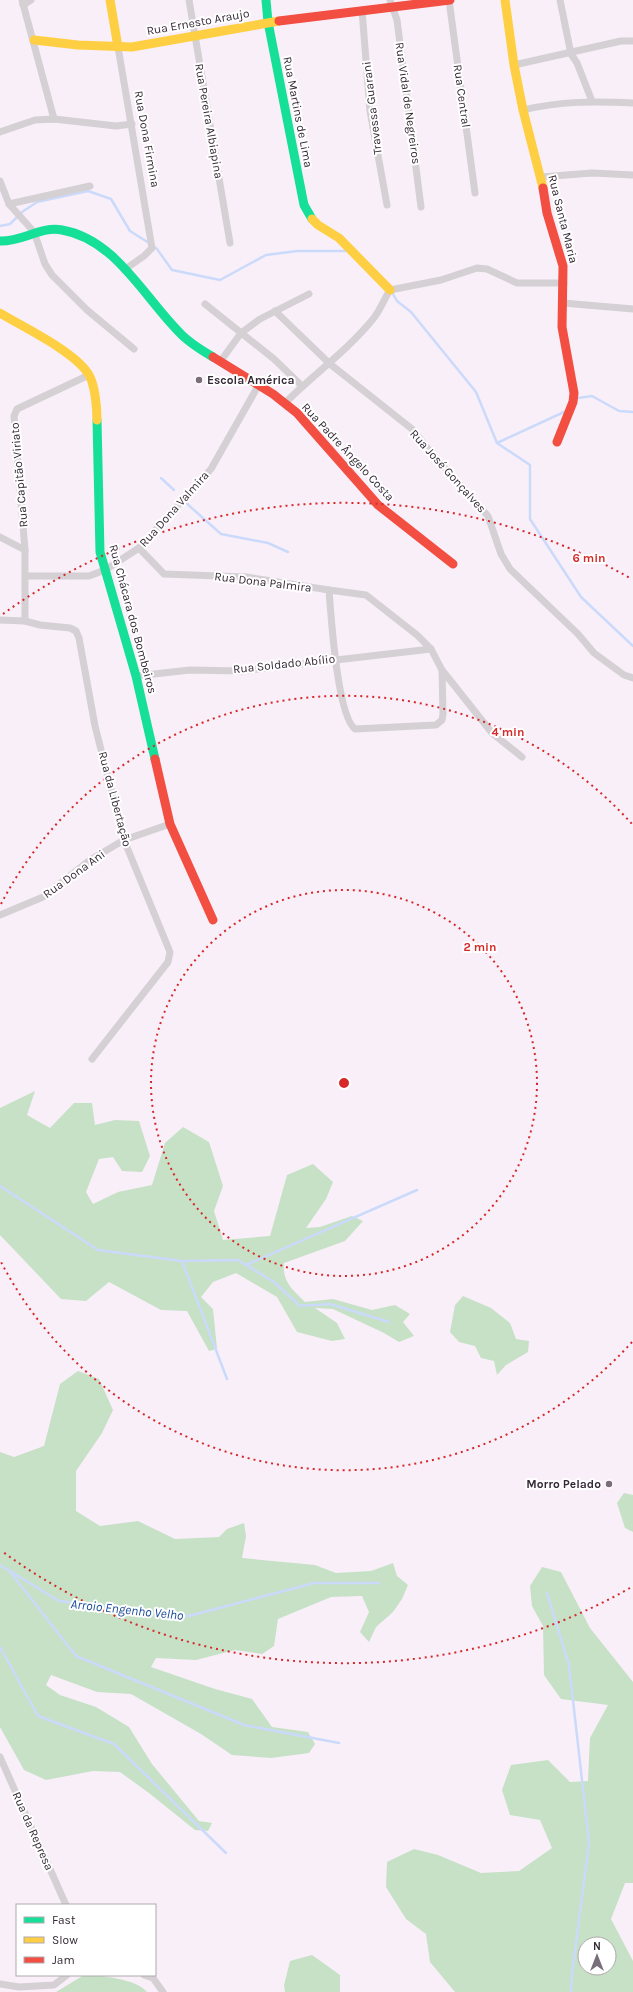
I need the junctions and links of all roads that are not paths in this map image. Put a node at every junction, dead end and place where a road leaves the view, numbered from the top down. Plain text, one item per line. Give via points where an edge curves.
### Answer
1 (31, 0) edge
2 (110, 0) edge
3 (189, 0) edge
4 (266, 0) edge
5 (449, 0) edge
6 (505, 0) edge
7 (560, 0) edge
8 (22, 3) edge
9 (391, 3) edge
10 (362, 10) junction
11 (268, 22) junction
12 (195, 34) junction
13 (34, 40) junction
14 (633, 41) edge
15 (118, 47) junction
16 (572, 54) junction
17 (514, 66) junction
18 (592, 101) junction
19 (633, 103) edge
20 (523, 110) junction
21 (54, 119) junction
22 (132, 124) junction
23 (0, 132) edge
24 (633, 175) edge
25 (541, 177) junction
26 (0, 181) edge
27 (90, 186) dead end
28 (475, 193) dead end
29 (9, 204) junction
30 (386, 205) dead end
31 (422, 207) dead end
32 (34, 232) junction
33 (0, 241) edge
34 (230, 243) dead end
35 (124, 270) junction
36 (564, 283) junction
37 (390, 290) junction
38 (309, 294) dead end
39 (205, 304) dead end
40 (563, 304) junction
41 (633, 309) edge
42 (275, 311) junction
43 (0, 313) edge
44 (241, 333) junction
45 (134, 349) dead end
46 (220, 362) junction
47 (330, 364) junction
48 (88, 376) junction
49 (258, 386) junction
50 (302, 386) junction
51 (285, 403) junction
52 (557, 442) dead end
53 (0, 537) edge
54 (139, 548) junction
55 (25, 550) junction
56 (453, 564) dead end
57 (105, 570) junction
58 (26, 576) junction
59 (329, 590) junction
60 (0, 620) edge
61 (25, 621) junction
62 (431, 649) junction
63 (335, 659) junction
64 (442, 670) junction
65 (136, 676) junction
66 (633, 678) edge
67 (522, 757) dead end
68 (170, 824) junction
69 (124, 840) junction
70 (0, 915) edge
71 (213, 920) dead end
72 (92, 1059) dead end
73 (0, 1757) edge
74 (66, 1904) edge
75 (66, 1976) edge
76 (147, 1976) edge
77 (0, 1984) edge
78 (163, 1992) edge

1 - 8 street
2 - 15 street, Rua Dona Firmina
3 - 12 street, Rua Pereira Albiapina
4 - 11 street, Rua Martins de Lima
5 - 9 street, Rua Ernesto Araujo
5 - 28 street, Rua Central
6 - 17 street, Rua Santa Maria
7 - 16 street
8 - 13 street
9 - 10 street, Rua Ernesto Araujo
9 - 31 street, Rua Vidal de Negreiros via 397,20
10 - 11 street, Rua Ernesto Araujo
10 - 30 street, Travessa Guarani via 370,111
11 - 12 street, Rua Ernesto Araujo
11 - 37 street, Rua Martins de Lima via 304,205 318,225 339,238
12 - 15 street, Rua Ernesto Araujo via 132,47
12 - 34 street, Rua Pereira Albiapina
13 - 15 street, Rua Ernesto Araujo
13 - 21 street
14 - 16 street via 621,41
15 - 22 street, Rua Dona Firmina
16 - 17 street
16 - 18 street
17 - 20 street, Rua Santa Maria
18 - 19 street
18 - 20 street via 559,103
20 - 25 street, Rua Santa Maria
21 - 22 street via 110,126
21 - 23 street via 35,120
22 - 35 street, Rua Dona Firmina via 152,245 144,256
24 - 25 street via 592,173
25 - 36 street, Rua Santa Maria via 547,213 563,266
26 - 29 street
27 - 29 street
29 - 32 street
32 - 33 street, Rua Padre Ângelo Costa via 14,241
32 - 35 street, Rua Padre Ângelo Costa via 51,228 81,236 107,250
32 - 45 street via 45,264 52,275 87,310
35 - 46 street, Rua Padre Ângelo Costa via 181,334
36 - 37 street via 517,283 487,269 477,268 441,280
36 - 40 street, Rua Santa Maria
37 - 47 street via 373,319
38 - 42 street
39 - 44 street
40 - 41 street
40 - 52 street, Rua Santa Maria via 562,327 574,393 573,402
42 - 44 street
42 - 47 street, Rua José Gonçalves
43 - 48 street, Rua Chácara dos Bombeiros via 71,356
44 - 46 street
44 - 50 street via 274,359
46 - 49 street, Rua Padre Ângelo Costa
47 - 50 street
47 - 66 street, Rua José Gonçalves via 412,429 432,455 488,516 501,554 510,569 578,634 594,653 624,675
48 - 55 street, Rua Capitão Viriato via 17,409 14,416
48 - 57 street, Rua Chácara dos Bombeiros via 97,408 100,552
49 - 51 street, Rua Padre Ângelo Costa
49 - 54 street, Rua Dona Valmira via 211,469
50 - 51 street
51 - 56 street, Rua Padre Ângelo Costa via 320,438 369,496
53 - 55 street
54 - 57 street, Rua Dona Valmira
54 - 59 street, Rua Dona Palmira via 164,574 246,577
55 - 58 street, Rua Capitão Viriato
57 - 58 street, Rua Dona Valmira via 89,576
57 - 65 street, Rua Chácara dos Bombeiros
58 - 61 street, Rua Capitão Viriato
59 - 62 street, Rua Dona Palmira via 366,595 373,599
59 - 63 street
60 - 61 street
61 - 69 street, Rua da Libertação via 76,631 95,726
62 - 63 street, Rua Soldado Abílio
62 - 64 street, Rua Dona Palmira
63 - 64 street via 344,706 350,725 355,729 436,724 442,720
63 - 65 street, Rua Soldado Abílio via 241,670 190,670
64 - 67 street, Rua Dona Palmira via 492,733
65 - 68 street, Rua Chácara dos Bombeiros
68 - 69 street, Rua Dona Ani
68 - 71 street, Rua Chácara dos Bombeiros
69 - 70 street, Rua Dona Ani via 90,860 43,897
69 - 72 street, Rua da Libertação via 170,952 168,962
73 - 74 street, Rua da Represa
75 - 77 street via 54,1984 19,1988
76 - 78 street via 153,1978

